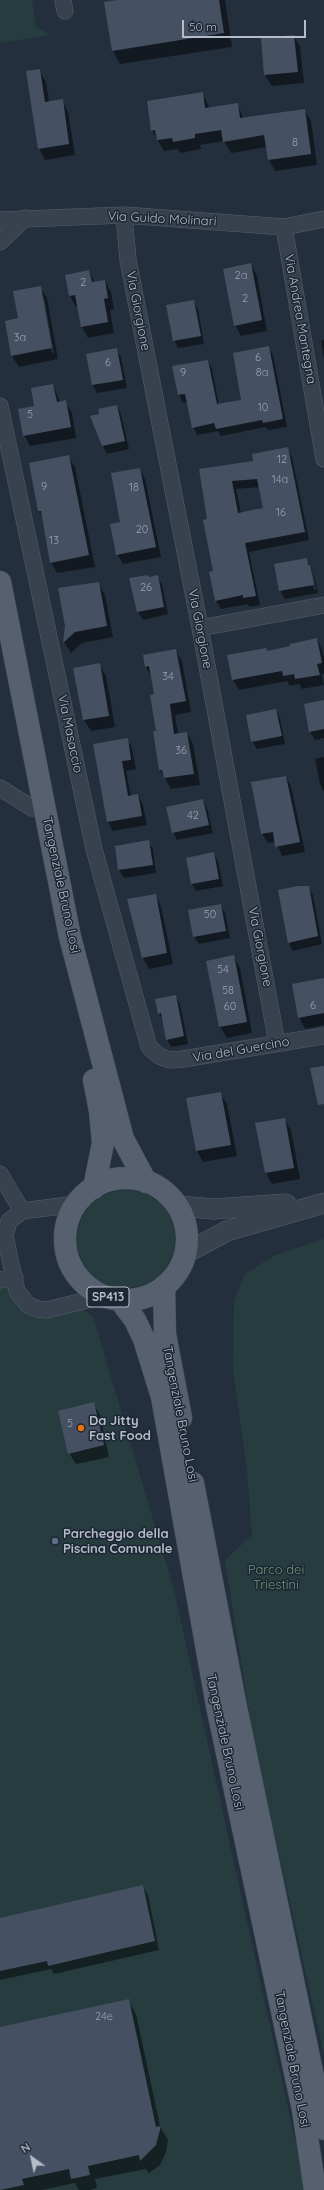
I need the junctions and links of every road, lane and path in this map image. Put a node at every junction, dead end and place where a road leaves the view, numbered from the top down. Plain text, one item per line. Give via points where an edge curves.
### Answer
1 (0, 207) edge
2 (124, 215) junction
3 (25, 218) junction
4 (324, 219) edge
5 (0, 220) edge
6 (284, 227) junction
7 (0, 242) edge
8 (0, 406) edge
9 (324, 459) edge
10 (0, 582) edge
11 (324, 605) edge
12 (200, 628) junction
13 (0, 659) edge
14 (0, 788) edge
15 (32, 808) junction
16 (324, 1036) edge
17 (277, 1043) junction
18 (159, 1056) joint
19 (0, 1174) edge
20 (146, 1182) junction
21 (94, 1188) junction
22 (324, 1202) edge
23 (76, 1204) junction
24 (178, 1206) junction
25 (22, 1211) junction
26 (184, 1254) junction
27 (7, 1279) edge
28 (164, 1286) junction
29 (111, 1298) junction
30 (324, 2129) edge
31 (315, 2190) edge

1 - 3 street
2 - 3 street, Via Guido Molinari
2 - 6 street, Via Guido Molinari
2 - 12 street, Via Giorgione via 128,260
3 - 5 street, Via Guido Molinari
3 - 7 street
4 - 6 street, Via Guido Molinari
6 - 9 street, Via Andrea Mantegna
8 - 18 street, Via Masaccio via 94,849 141,1022 149,1047
10 - 20 main road, Tangenziale Bruno Losi via 70,936 123,1139
11 - 12 street
12 - 17 street, Via Giorgione
13 - 15 main road, Tangenziale Bruno Losi
14 - 15 street
15 - 21 main road, Tangenziale Bruno Losi via 58,937 100,1111 103,1143
16 - 17 street, Via del Guercino
17 - 18 street, Via del Guercino via 183,1060 170,1060
19 - 25 street
20 - 21 main road, SP413 via 125,1178 106,1181
20 - 24 main road, SP413 via 165,1192
21 - 23 main road, SP413
22 - 24 street via 228,1208
22 - 26 street via 227,1232
23 - 25 street
23 - 29 main road, SP413 via 68,1220 65,1239 67,1258 76,1274 89,1288
24 - 26 main road, SP413 via 185,1224 187,1243
25 - 27 street via 8,1220
26 - 28 main road, SP413 via 169,1283
27 - 29 street via 28,1304 38,1309 47,1310
28 - 29 main road, SP413 via 138,1299
28 - 30 main road, Tangenziale Bruno Losi via 165,1334 196,1499 236,1707
29 - 31 main road, Tangenziale Bruno Losi via 135,1320 144,1339 162,1397 216,1706 303,2110

